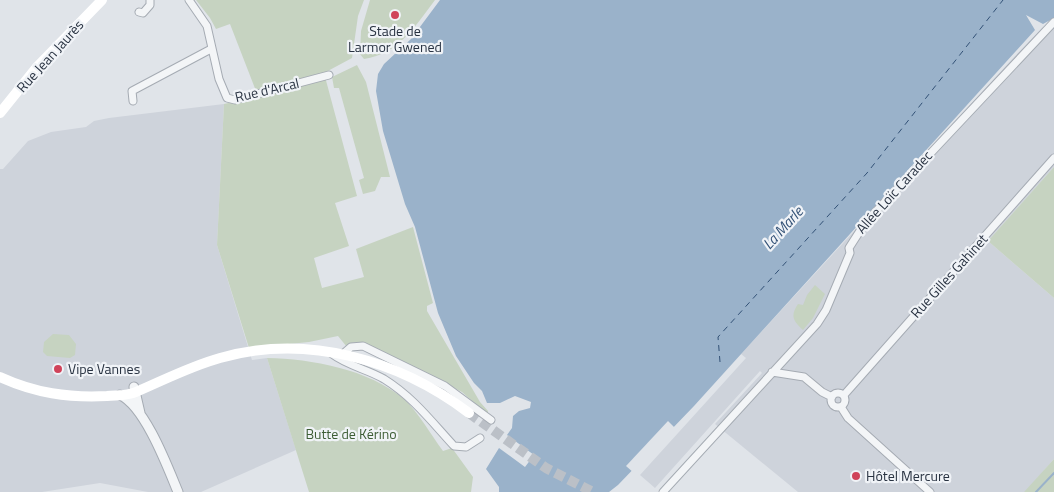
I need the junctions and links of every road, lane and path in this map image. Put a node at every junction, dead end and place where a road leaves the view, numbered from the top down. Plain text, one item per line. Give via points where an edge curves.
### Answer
1 (102, 0) edge
2 (150, 0) edge
3 (189, 0) edge
4 (139, 12) dead end
5 (1054, 22) edge
6 (211, 49) junction
7 (329, 75) dead end
8 (133, 101) dead end
9 (0, 113) edge
10 (1054, 158) edge
11 (328, 351) junction
12 (343, 354) junction
13 (772, 372) junction
14 (0, 377) edge
15 (135, 389) junction
16 (844, 394) junction
17 (120, 395) junction
18 (104, 396) junction
19 (832, 397) junction
20 (841, 407) junction
21 (470, 412) tunnel mouth
22 (140, 415) junction
23 (491, 420) dead end
24 (480, 438) dead end
25 (178, 492) edge
26 (663, 492) edge
27 (930, 492) edge

1 - 9 main road, Rue Jean Jaurès via 37,67
2 - 4 street via 143,13
3 - 6 street, Rue d'Arcal via 207,26
5 - 13 street, Allée Loïc Caradec via 865,223 849,248 850,253 826,310
6 - 7 street, Rue d'Arcal via 223,92 231,99
6 - 8 street via 132,91
10 - 16 street, Rue Gilles Gahinet
11 - 12 main road
11 - 15 main road via 278,348 241,353
11 - 24 street via 342,362 383,378 432,419 454,446 466,447
12 - 21 main road via 418,381
12 - 23 street via 351,347 363,346 445,386
13 - 19 street via 804,377
13 - 26 street, Allée Loïc Caradec
14 - 18 main road via 34,390 78,397
15 - 17 main road
15 - 18 main road
15 - 22 street
16 - 19 street via 837,392
16 - 20 street via 846,400
17 - 18 main road
17 - 22 street
19 - 20 street via 834,406
20 - 27 street via 848,418
22 - 25 street via 156,440

